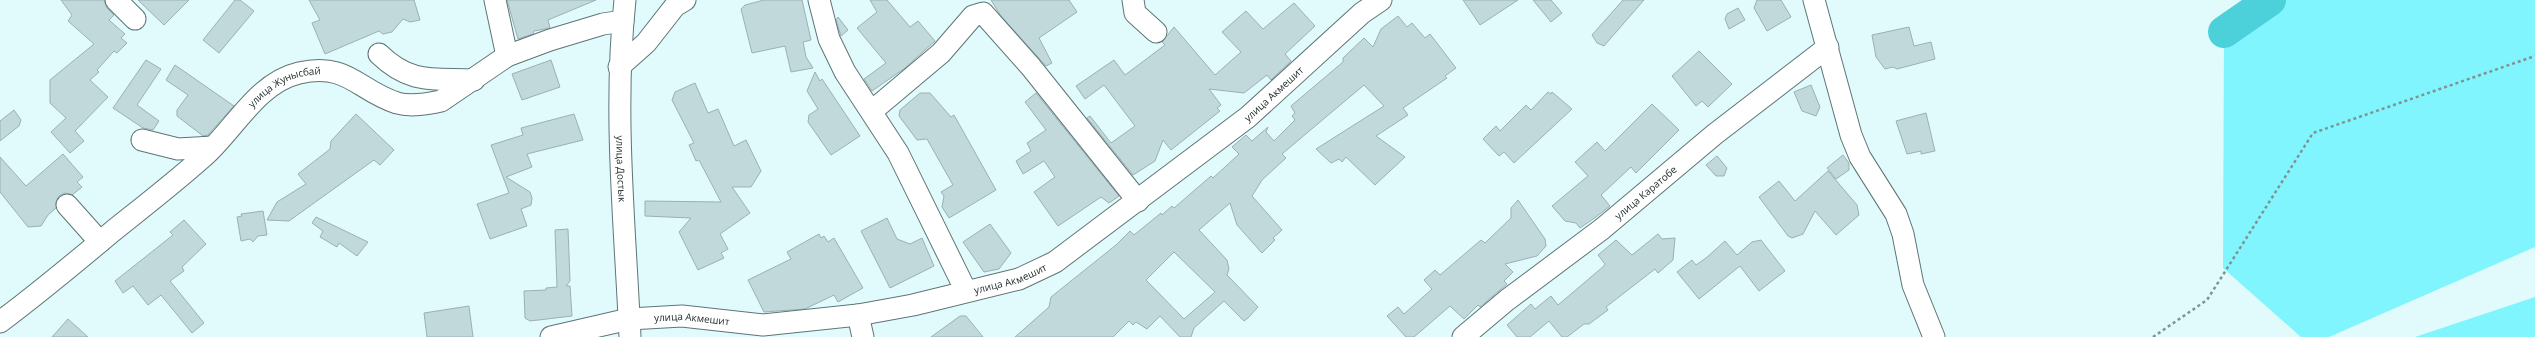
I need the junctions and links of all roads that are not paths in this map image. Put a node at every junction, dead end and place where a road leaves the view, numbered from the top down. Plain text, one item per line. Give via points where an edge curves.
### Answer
1 (116, 0) edge
2 (494, 0) edge
3 (625, 0) edge
4 (685, 0) edge
5 (819, 0) edge
6 (1132, 0) edge
7 (1381, 0) edge
8 (1814, 0) edge
9 (1356, 6) edge
10 (135, 19) dead end
11 (623, 21) junction
12 (1156, 32) dead end
13 (1828, 47) junction
14 (379, 54) dead end
15 (506, 56) junction
16 (619, 67) junction
17 (474, 80) junction
18 (872, 111) junction
19 (142, 140) dead end
20 (213, 147) junction
21 (1138, 201) junction
22 (67, 205) dead end
23 (100, 242) junction
24 (966, 291) junction
25 (858, 315) junction
26 (1, 318) edge
27 (630, 328) edge
28 (551, 337) edge
29 (863, 337) edge
30 (1463, 337) edge
31 (1934, 337) edge

1 - 10 street
2 - 15 street
3 - 11 street, улица Достык
4 - 16 street via 675,6 646,43
5 - 18 street via 829,39 845,72
6 - 12 street via 1135,13
7 - 9 street, улица Акмешит
8 - 13 street
9 - 21 street, улица Акмешит via 1248,117
11 - 15 street, улица Жунысбай via 603,24
11 - 16 street, улица Достык
13 - 30 street, улица Каратобе via 1715,134 1602,229 1507,300
13 - 31 street via 1851,135 1860,156 1896,214 1903,234 1913,285
14 - 17 street via 392,67 416,78
15 - 17 street, улица Жунысбай
16 - 27 street, улица Достык via 624,260
17 - 20 street, улица Жунысбай via 442,101 418,105 396,103 345,74 323,70 297,74 286,78 261,95
18 - 21 street via 941,53 973,16 983,13 1032,67
18 - 24 street via 914,184
19 - 20 street via 178,149
20 - 23 street, улица Жунысбай
21 - 24 street, улица Акмешит via 1055,262 1019,279
22 - 23 street
23 - 26 street, улица Жунысбай
24 - 25 street, улица Акмешит via 913,305
25 - 27 street, улица Акмешит via 763,325 682,316
25 - 29 street
27 - 28 street, улица Акмешит

